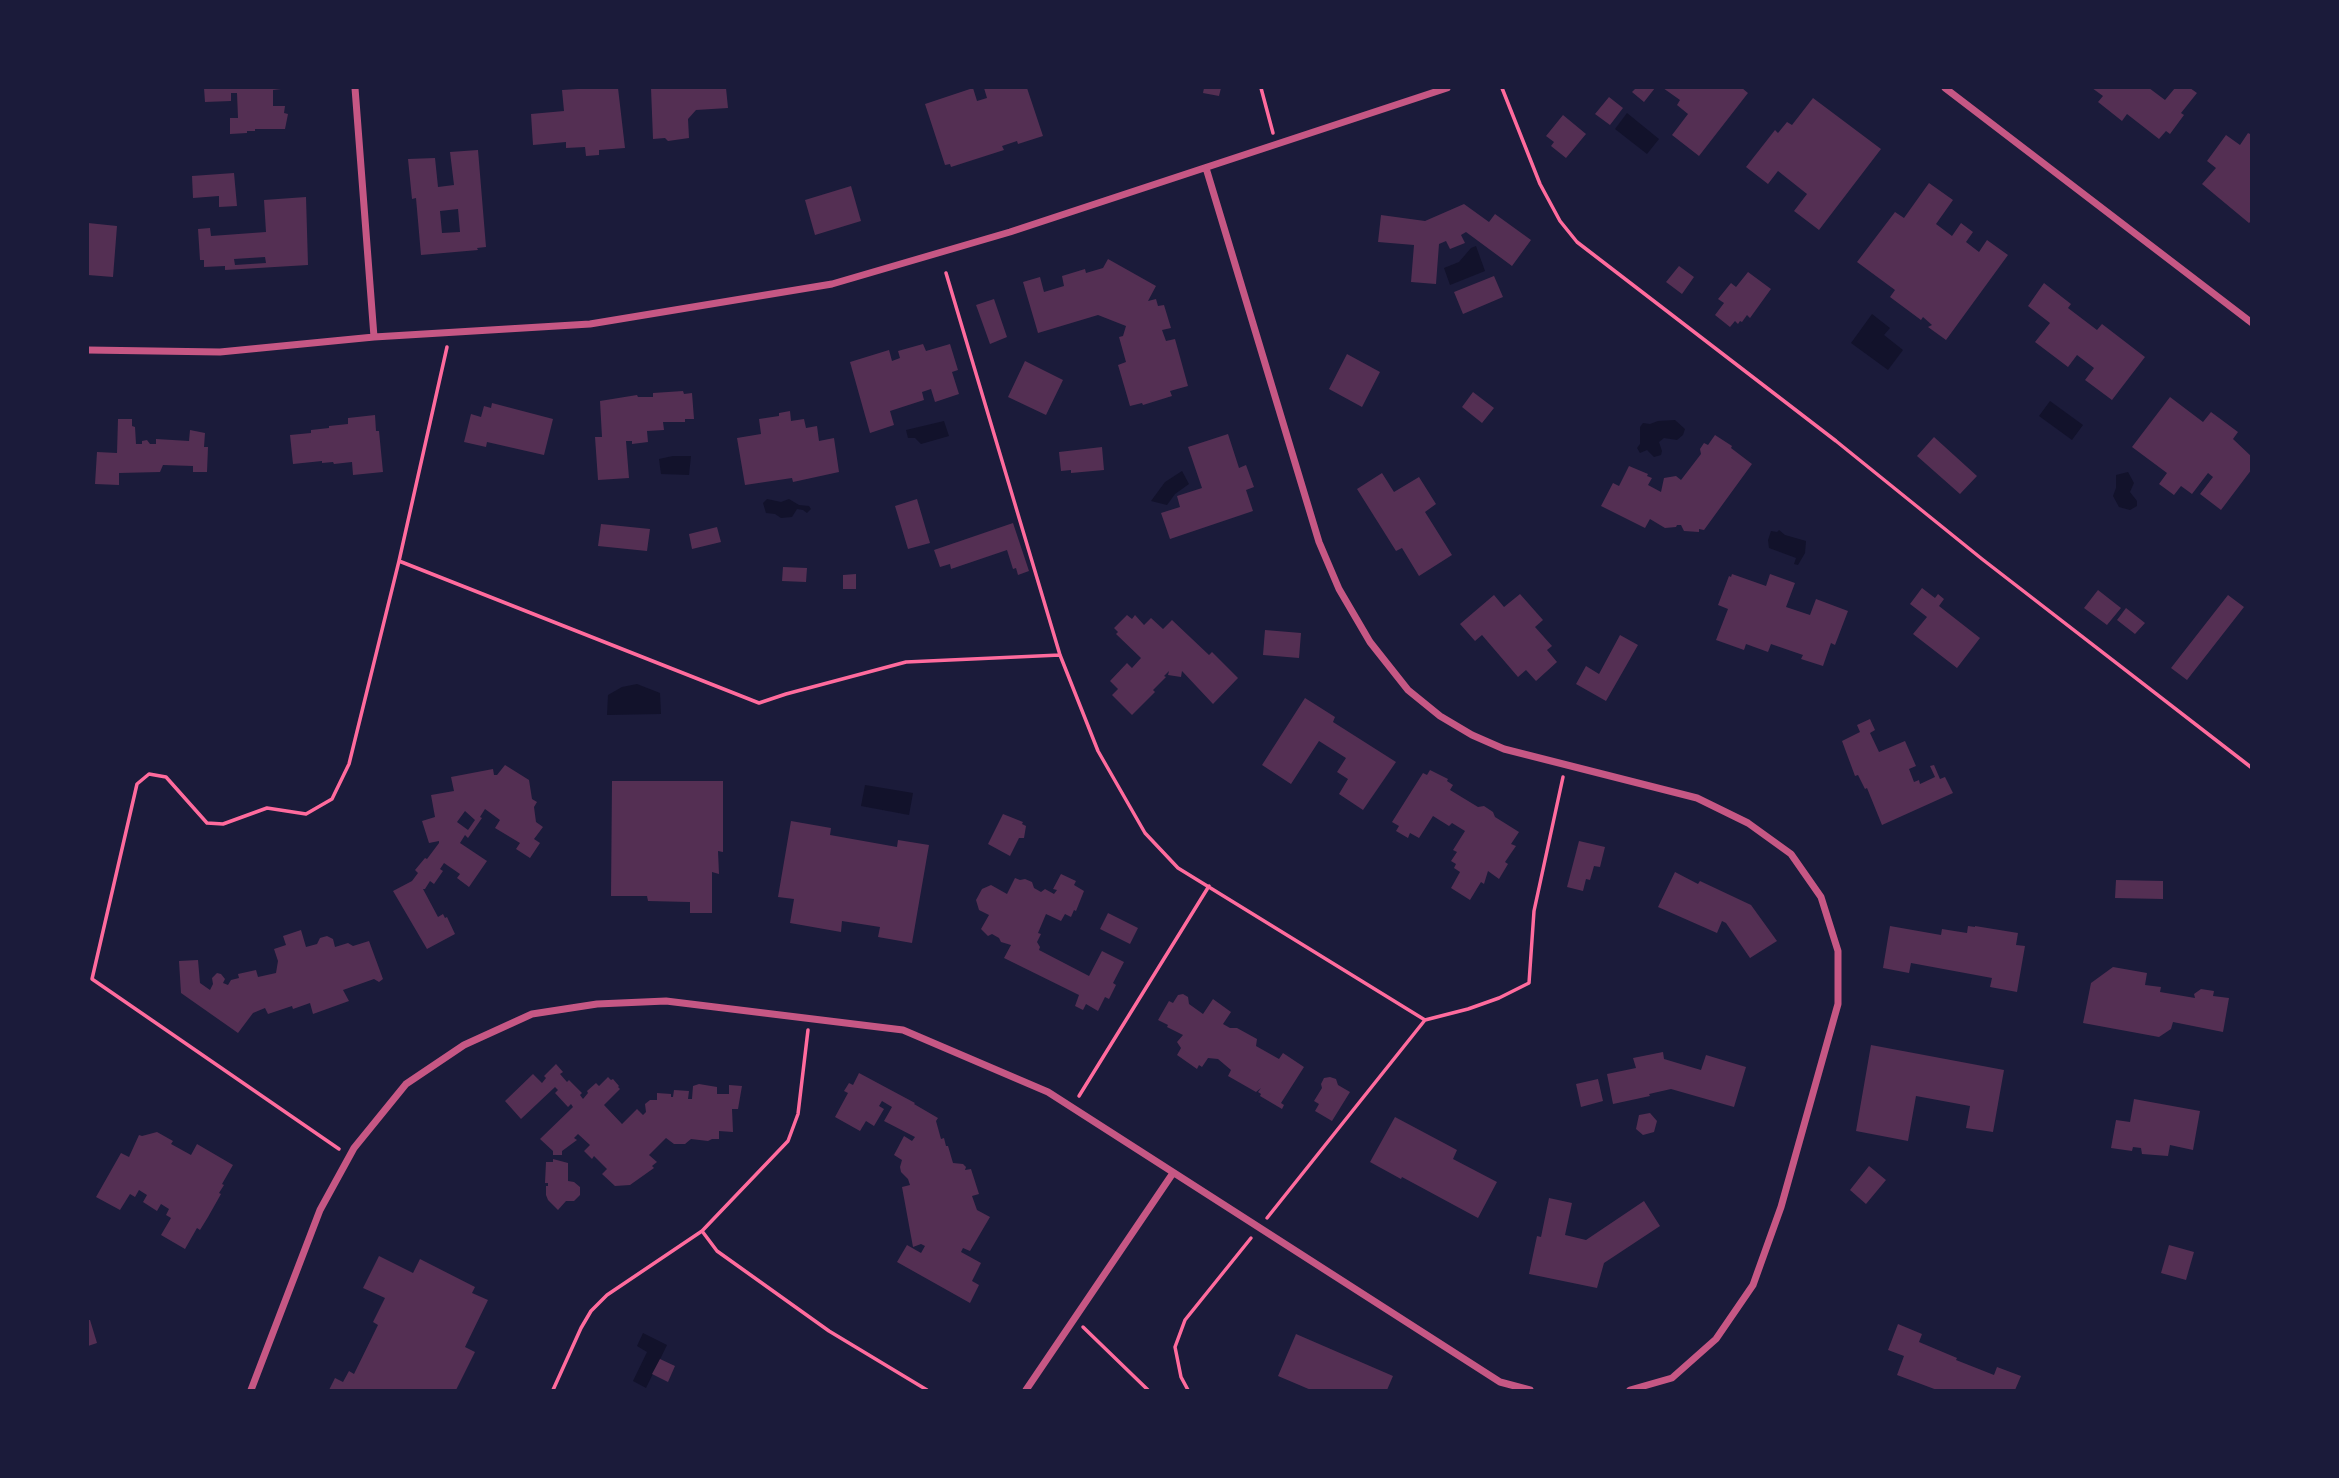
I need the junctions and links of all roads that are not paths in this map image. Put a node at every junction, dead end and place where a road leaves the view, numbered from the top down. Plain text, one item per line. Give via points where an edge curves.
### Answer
1 (355, 88) edge
2 (1447, 88) edge
3 (1945, 88) edge
4 (1206, 168) junction
5 (2252, 323) edge
6 (374, 337) junction
7 (88, 350) edge
8 (1172, 1173) junction
9 (251, 1391) edge
10 (1026, 1391) edge
11 (1530, 1391) edge
12 (1630, 1391) edge

1 - 6 street
2 - 4 street
3 - 5 street
4 - 6 street via 832,284 590,324
4 - 12 street via 1320,542 1339,589 1370,642 1408,690 1461,729 1504,749 1697,798 1748,823 1791,854 1821,897 1838,951 1838,1004 1781,1207 1753,1285 1716,1339 1672,1378
6 - 7 street via 220,352
8 - 9 street via 1048,1092 903,1030 666,1001 597,1004 532,1014 464,1045 406,1084 354,1148 320,1210
8 - 10 street
8 - 11 street via 1500,1382

